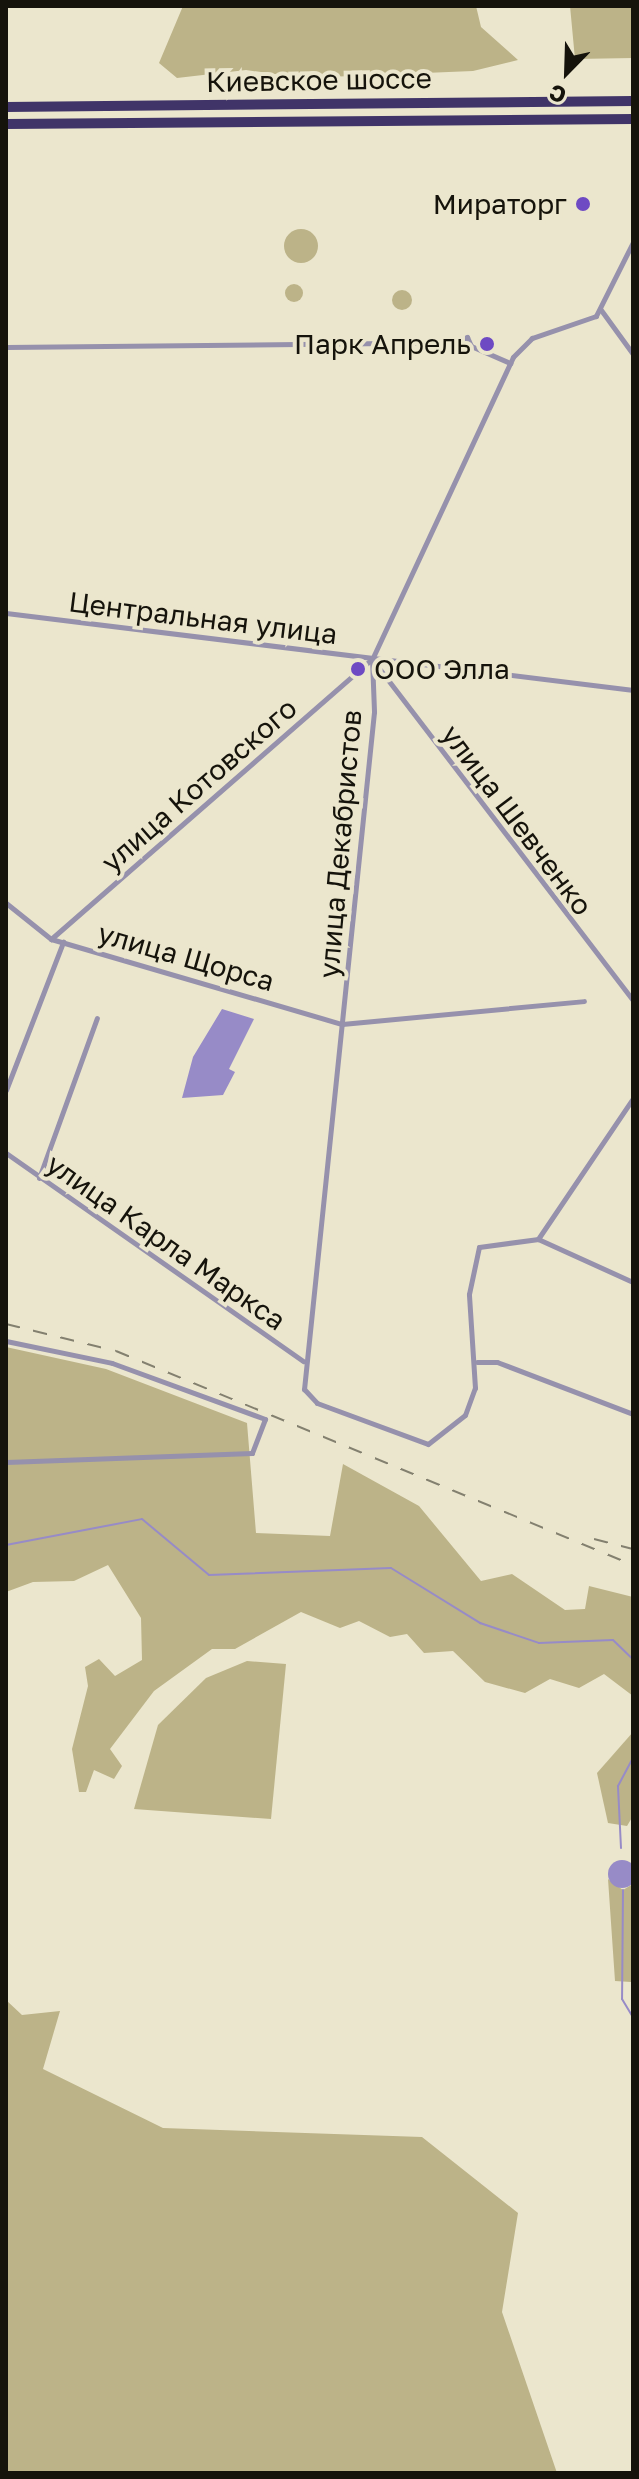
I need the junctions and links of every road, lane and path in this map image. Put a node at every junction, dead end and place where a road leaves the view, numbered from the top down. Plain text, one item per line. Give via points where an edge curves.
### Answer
1 (633, 101) edge
2 (6, 107) edge
3 (633, 119) edge
4 (6, 124) edge
5 (633, 242) edge
6 (601, 310) junction
7 (457, 342) junction
8 (471, 346) junction
9 (6, 347) edge
10 (633, 354) edge
11 (510, 363) junction
12 (6, 613) edge
13 (372, 659) junction
14 (633, 690) edge
15 (6, 903) edge
16 (51, 939) junction
17 (63, 942) junction
18 (633, 1000) edge
19 (584, 1001) dead end
20 (97, 1018) dead end
21 (342, 1024) junction
22 (6, 1090) edge
23 (633, 1098) edge
24 (6, 1153) edge
25 (39, 1178) junction
26 (538, 1239) junction
27 (632, 1279) edge
28 (6, 1341) edge
29 (304, 1361) junction
30 (477, 1362) junction
31 (633, 1414) edge
32 (6, 1462) edge

1 - 2 highway, Киевское шоссе
3 - 4 highway, Киевское шоссе
5 - 6 street
6 - 10 street
6 - 11 street, улица Декабристов via 582,326 527,341
7 - 8 street via 463,351
7 - 8 street via 467,337
7 - 9 street
8 - 11 street
11 - 13 street, улица Декабристов
12 - 13 street, Центральная улица
13 - 14 street, Центральная улица
13 - 16 street, улица Котовского
13 - 18 street, улица Шевченко
13 - 21 street, улица Декабристов via 374,712
15 - 16 street
16 - 17 street, улица Щорса
17 - 21 street, улица Щорса
17 - 22 street
19 - 21 street, улица Щорса
20 - 25 street
21 - 29 street, улица Декабристов
23 - 26 street
24 - 25 street, улица Карла Маркса
25 - 29 street, улица Карла Маркса
26 - 27 street
26 - 30 street via 479,1247 474,1255 469,1294
28 - 32 street via 112,1363 265,1419 252,1453
29 - 30 street, улица Декабристов via 311,1396 410,1443 428,1444 465,1415
30 - 31 street via 497,1362

